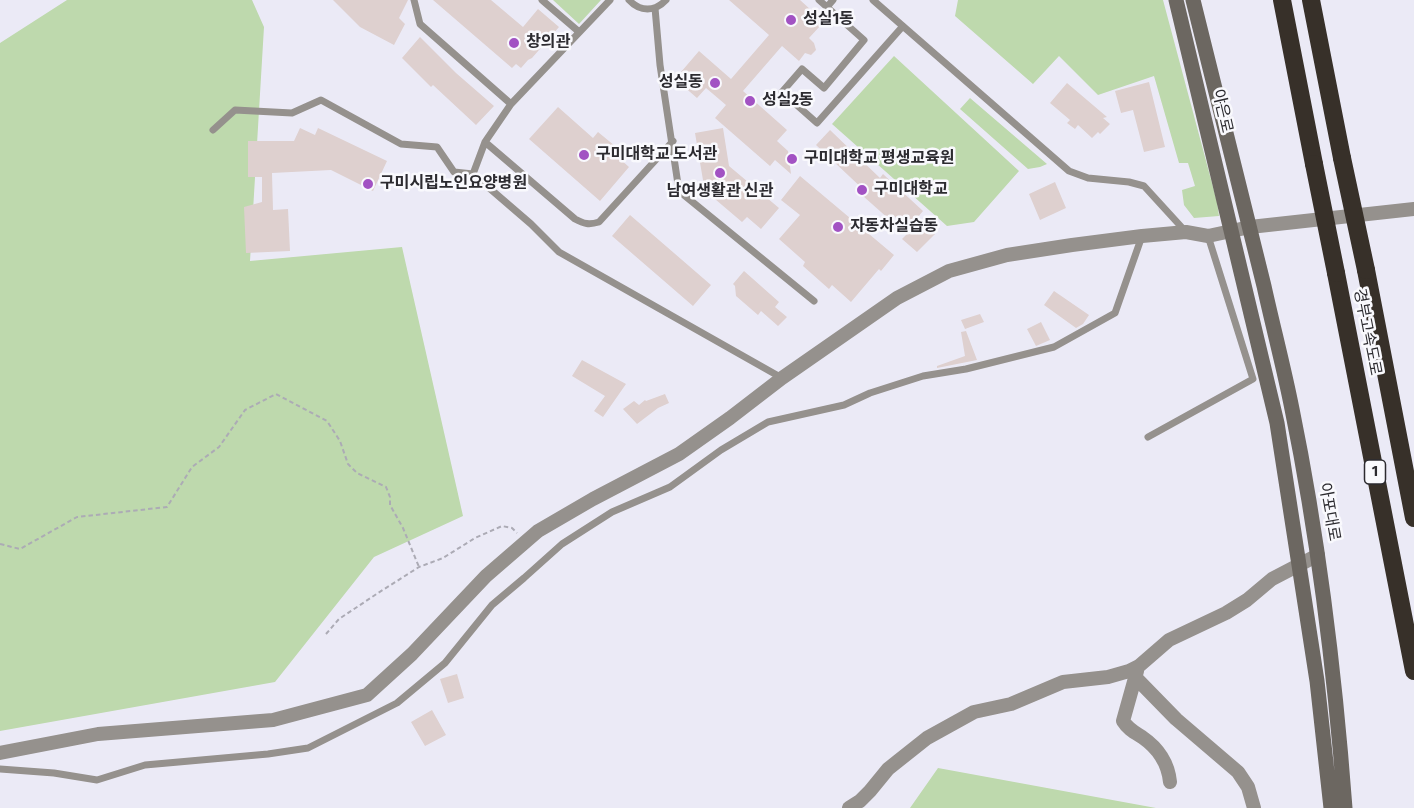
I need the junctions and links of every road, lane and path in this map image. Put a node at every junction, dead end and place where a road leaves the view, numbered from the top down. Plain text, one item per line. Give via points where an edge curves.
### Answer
1 (414, 0) edge
2 (542, 0) edge
3 (610, 0) edge
4 (629, 0) edge
5 (666, 0) edge
6 (819, 0) edge
7 (833, 0) edge
8 (873, 0) edge
9 (1176, 0) edge
10 (1193, 0) edge
11 (1282, 0) edge
12 (1311, 0) edge
13 (827, 7) junction
14 (655, 8) junction
15 (903, 26) junction
16 (578, 32) junction
17 (511, 104) junction
18 (213, 130) dead end
19 (672, 141) junction
20 (485, 142) junction
21 (473, 174) junction
22 (1414, 209) edge
23 (1250, 227) junction
24 (1232, 230) junction
25 (1186, 232) junction
26 (1142, 236) junction
27 (1208, 236) junction
28 (814, 301) dead end
29 (782, 378) junction
30 (1148, 437) dead end
31 (1414, 518) edge
32 (525, 542) junction
33 (0, 544) edge
34 (1318, 555) junction
35 (1299, 565) junction
36 (419, 567) junction
37 (326, 634) dead end
38 (1414, 671) edge
39 (1137, 672) junction
40 (0, 753) edge
41 (0, 769) edge
42 (1170, 782) dead end
43 (849, 808) edge
44 (1254, 808) edge
45 (1331, 808) edge
46 (1345, 808) edge

1 - 17 lane via 420,24
2 - 16 lane
3 - 16 lane
4 - 14 lane via 640,8
5 - 14 lane
6 - 13 lane
7 - 13 lane
8 - 15 lane
9 - 24 main road, 야은로
10 - 23 main road, 야은로
11 - 38 highway, 경부고속도로 / 1, bridge
12 - 31 highway, 경부고속도로 / 1, bridge
13 - 15 lane via 864,40 824,88 802,69 782,92 817,123
14 - 19 lane
15 - 25 lane via 1069,171 1088,178 1144,186
16 - 17 lane
17 - 20 lane
18 - 21 lane via 235,110 292,113 321,100 401,144 437,147 454,172
19 - 20 lane via 599,222 591,224 575,219
19 - 28 lane via 679,190
20 - 21 lane
21 - 29 lane via 559,252
22 - 23 street
23 - 24 street
23 - 34 main road, 아포대로 via 1292,409
24 - 27 street
24 - 35 main road via 1277,423
25 - 26 street
25 - 27 street
26 - 29 street via 1007,255 949,272 897,298
26 - 41 lane via 1115,313 1054,347 923,376 844,405 768,422 670,487 612,512 562,544 492,605 445,663 397,703 308,748 145,765 97,780
27 - 30 lane via 1253,379
29 - 32 street via 680,454 593,499
32 - 36 path via 512,528 501,526
32 - 40 street via 367,695 273,720 98,734
33 - 36 path via 20,549 76,517 167,507 192,467 219,447 245,410 276,394 327,421 348,464 357,473 386,487 390,505
34 - 35 street
34 - 46 main road, 아포대로 via 1329,629
35 - 39 street via 1272,579 1226,613 1169,640
35 - 45 main road
36 - 37 path via 339,619
39 - 42 street via 1123,721 1156,748 1169,769
39 - 43 street via 1063,682 1011,704 974,712 927,738 898,760
39 - 44 street via 1176,719 1238,772 1248,787

